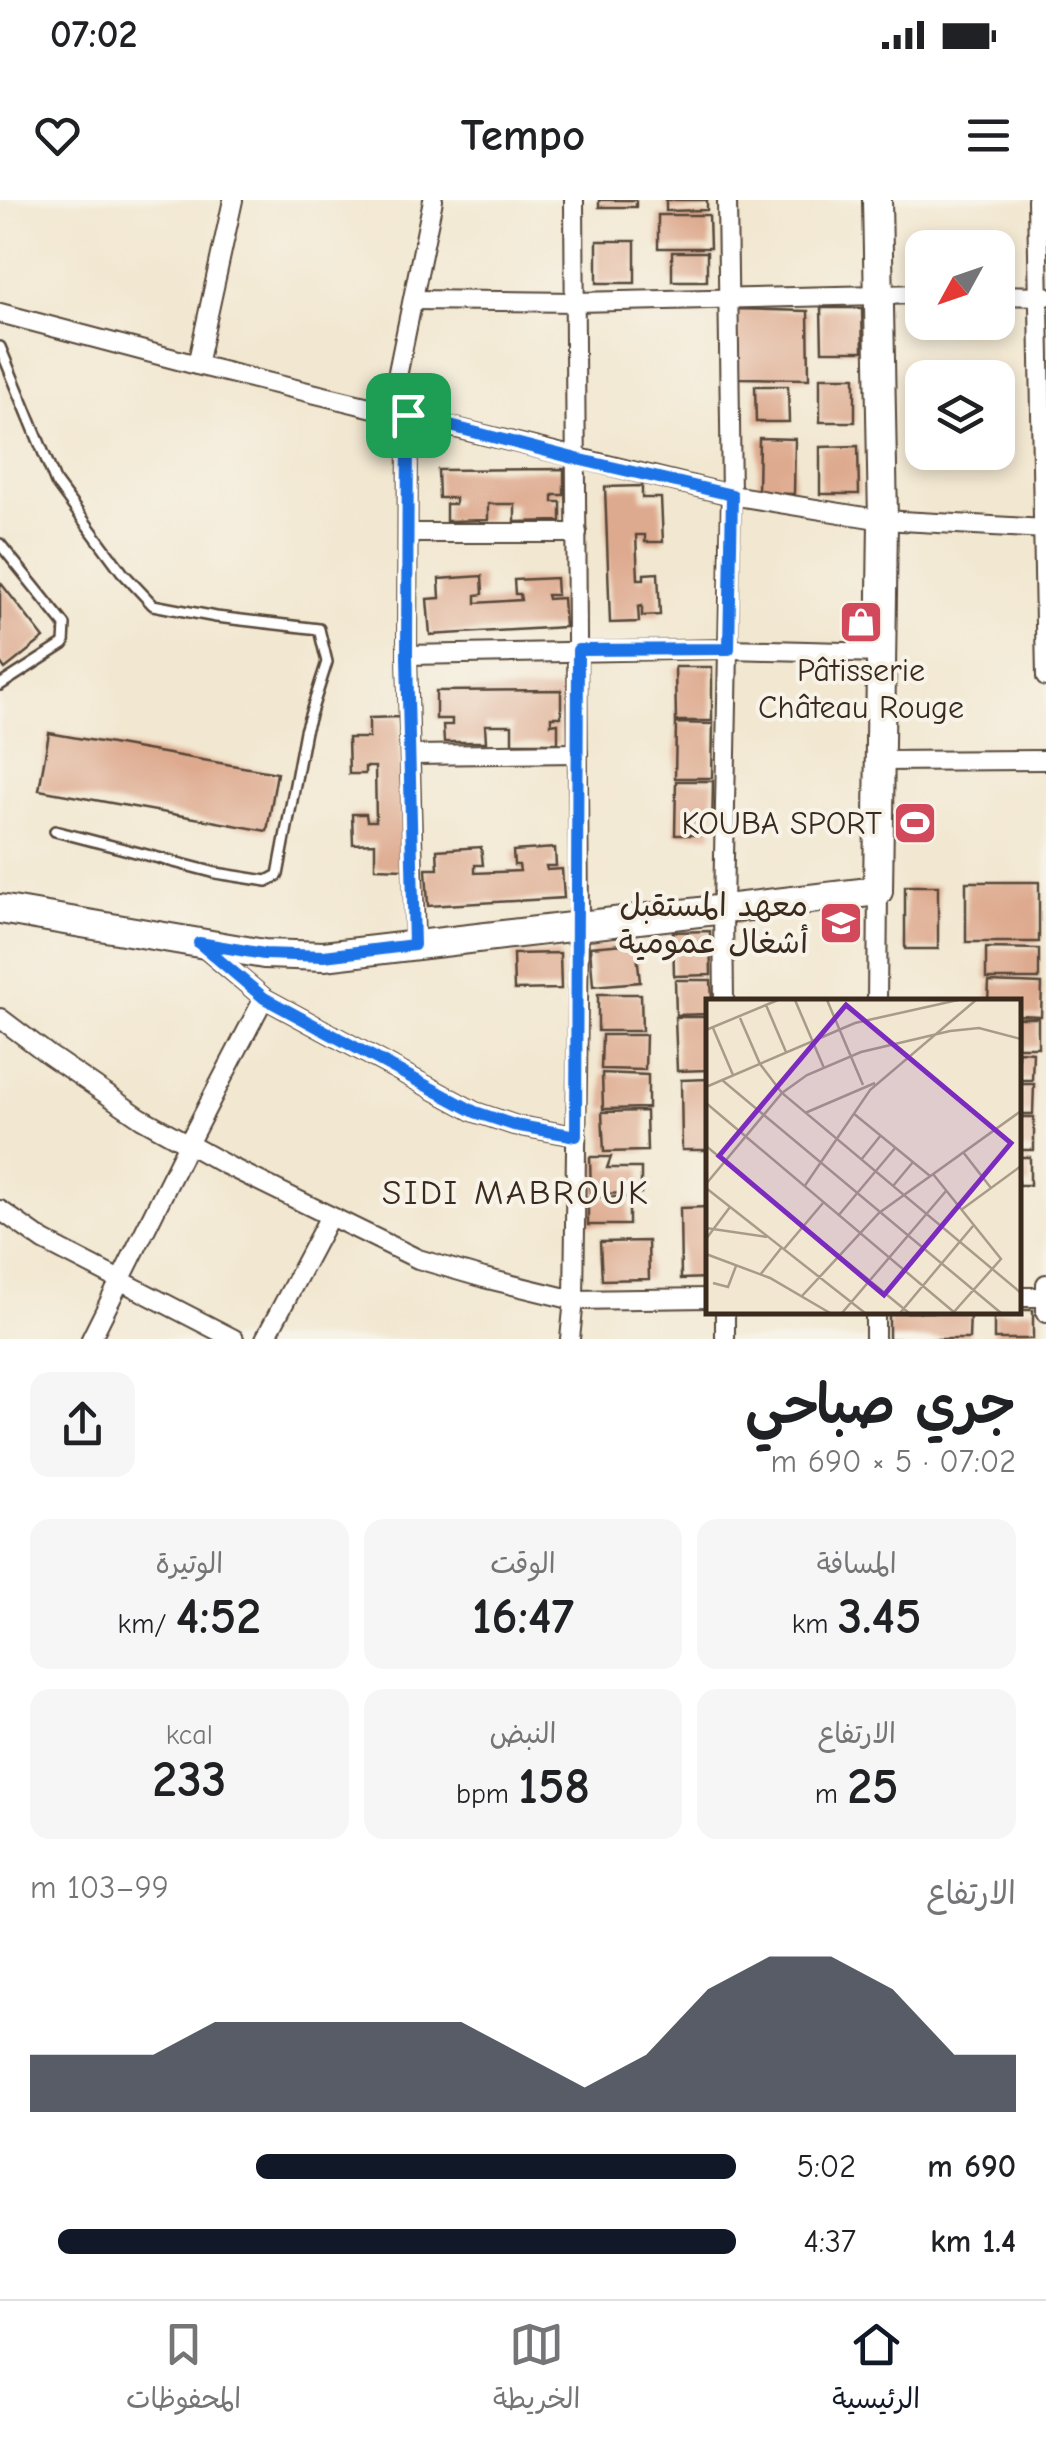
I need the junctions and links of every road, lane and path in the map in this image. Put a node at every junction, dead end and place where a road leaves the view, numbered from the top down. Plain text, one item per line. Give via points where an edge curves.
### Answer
1 (233, 200) edge
2 (433, 200) edge
3 (574, 200) edge
4 (726, 200) edge
5 (877, 200) edge
6 (1037, 200) edge
7 (879, 294) junction
8 (905, 294) edge
9 (1015, 295) edge
10 (1042, 296) edge
11 (413, 300) junction
12 (727, 300) junction
13 (576, 302) junction
14 (0, 313) edge
15 (0, 347) edge
16 (197, 365) junction
17 (399, 413) junction
18 (577, 459) junction
19 (732, 495) junction
20 (883, 520) junction
21 (1044, 529) edge
22 (408, 533) junction
23 (577, 533) junction
24 (0, 544) edge
25 (729, 649) junction
26 (578, 650) junction
27 (881, 653) junction
28 (407, 656) junction
29 (1046, 677) edge
30 (0, 685) edge
31 (578, 754) junction
32 (410, 755) junction
33 (880, 760) junction
34 (1046, 760) edge
35 (55, 831) dead end
36 (878, 891) junction
37 (723, 908) junction
38 (0, 909) edge
39 (578, 925) junction
40 (199, 943) junction
41 (414, 945) junction
42 (264, 998) junction
43 (724, 999) edge
44 (877, 999) edge
45 (0, 1018) edge
46 (576, 1136) junction
47 (188, 1144) junction
48 (0, 1210) edge
49 (330, 1216) junction
50 (120, 1280) junction
51 (1046, 1284) edge
52 (1046, 1297) edge
53 (706, 1298) edge
54 (574, 1300) junction
55 (1046, 1313) edge
56 (91, 1339) edge
57 (234, 1339) edge
58 (265, 1339) edge
59 (570, 1339) edge

1 - 16 street
2 - 11 street
3 - 13 street
4 - 12 street
5 - 7 street
6 - 10 street
7 - 8 street
7 - 12 street
7 - 20 street
9 - 10 street
10 - 21 street
11 - 13 street
11 - 17 street
12 - 13 street
12 - 19 street
13 - 18 street
14 - 16 street
15 - 35 lane via 56,483 154,605 319,628 327,662 305,731 278,875 267,881 216,873
16 - 17 street
17 - 18 street
17 - 22 street
18 - 19 street
18 - 23 street
19 - 20 street
19 - 25 street
20 - 21 street
20 - 27 street
21 - 29 street
22 - 23 street
22 - 28 street
23 - 26 street
24 - 30 lane via 66,625 64,644
25 - 26 street
25 - 27 street
25 - 37 street
26 - 28 street
26 - 31 street
27 - 33 street
28 - 32 street
31 - 32 street
31 - 39 street
32 - 41 street
33 - 34 street
33 - 36 street
36 - 37 street
36 - 44 street
37 - 39 street
37 - 43 street
38 - 40 street
39 - 41 street
39 - 46 street
40 - 41 street via 324,956
40 - 42 street
42 - 46 street via 475,1112
42 - 47 street
45 - 47 street
46 - 54 street
47 - 49 street
47 - 50 street
48 - 50 street
49 - 54 street via 418,1259
49 - 58 street
50 - 56 street
50 - 57 street
51 - 52 street
52 - 55 street
53 - 54 street
54 - 59 street

